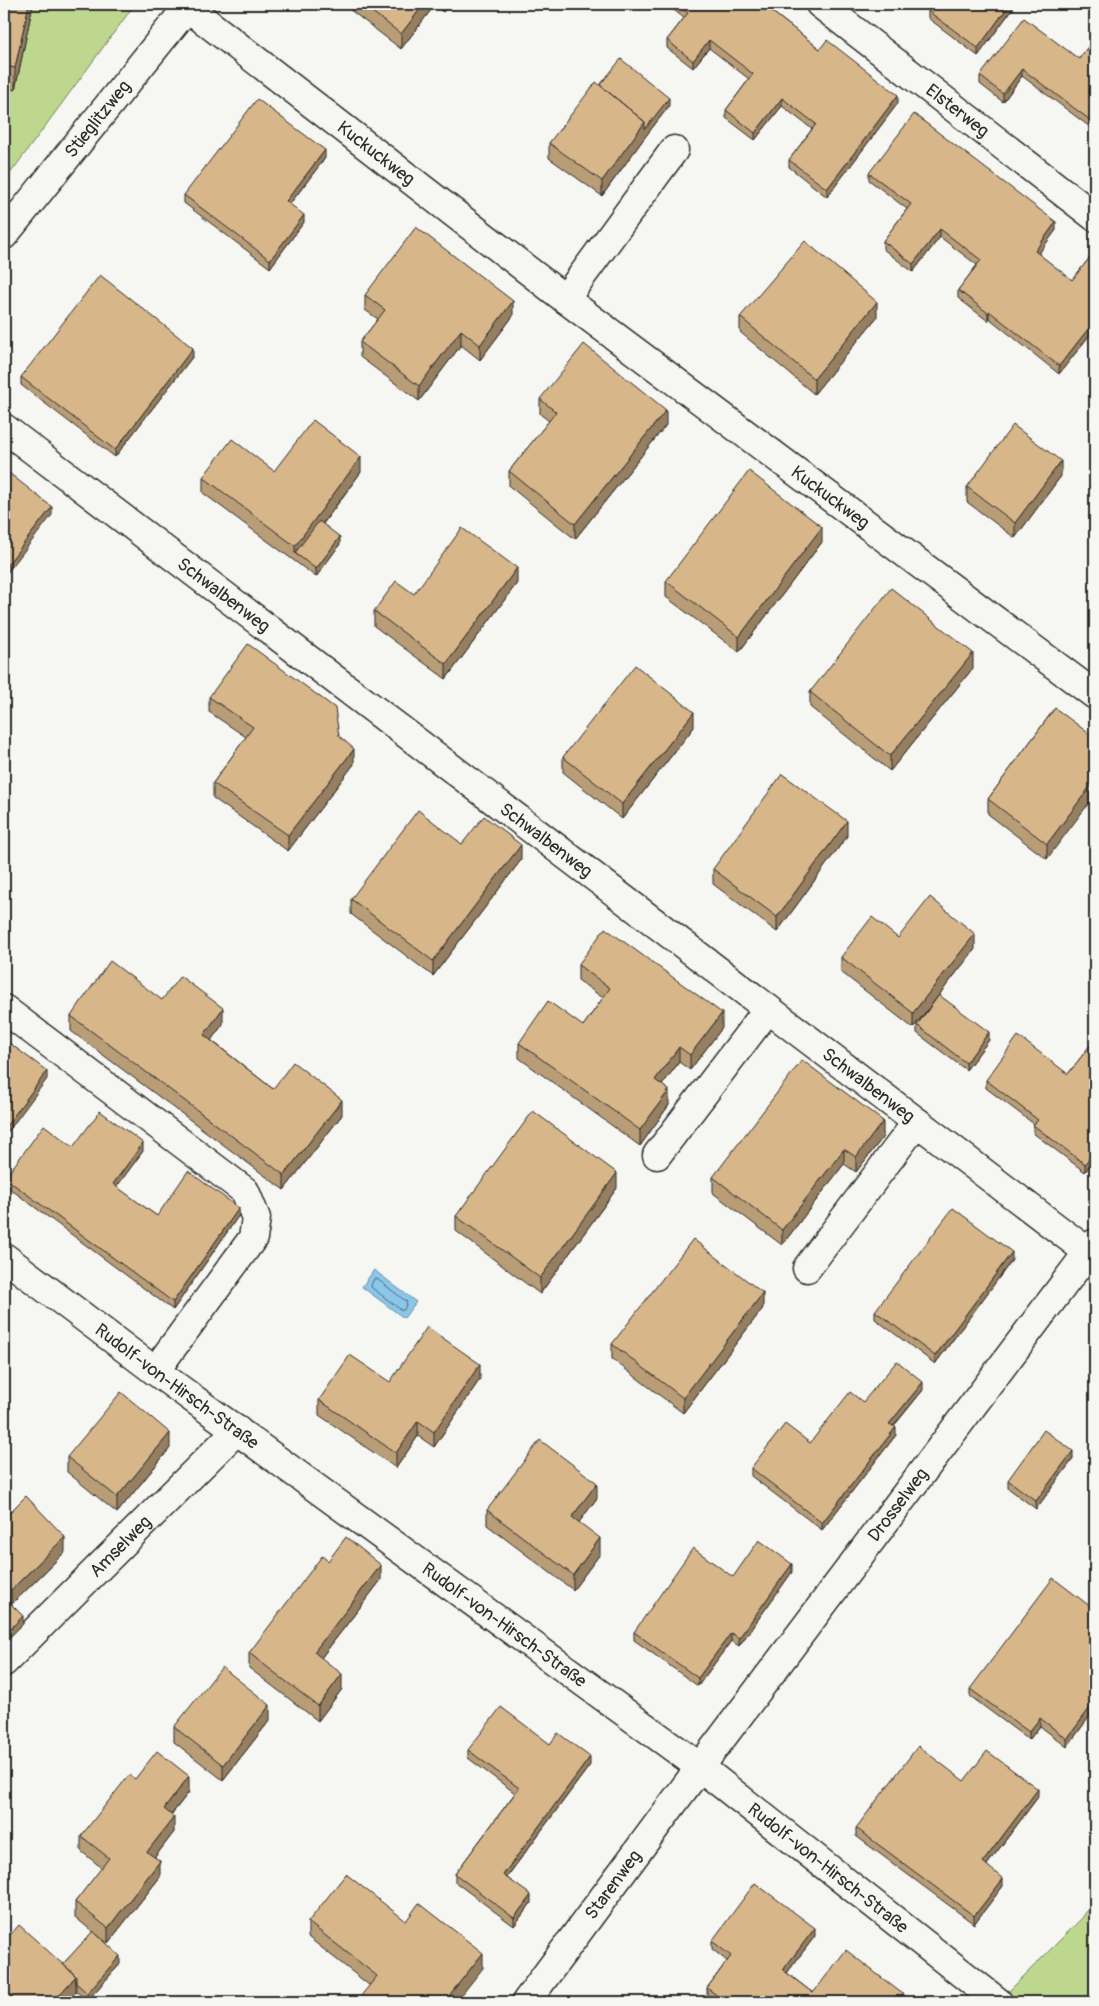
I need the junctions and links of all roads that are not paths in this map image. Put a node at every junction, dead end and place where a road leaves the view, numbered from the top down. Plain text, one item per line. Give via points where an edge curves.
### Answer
1 (820, 4) edge
2 (188, 6) edge
3 (674, 150) dead end
4 (1095, 217) edge
5 (4, 235) edge
6 (565, 299) junction
7 (4, 428) edge
8 (1095, 695) edge
9 (4, 1009) edge
10 (768, 1009) junction
11 (917, 1122) junction
12 (657, 1155) dead end
13 (1092, 1247) edge
14 (4, 1256) edge
15 (807, 1268) dead end
16 (155, 1370) junction
17 (237, 1430) junction
18 (4, 1662) edge
19 (700, 1766) junction
20 (526, 2002) edge
21 (998, 2002) edge

1 - 4 street, Elsterweg
2 - 5 street, Stieglitzweg
2 - 6 street, Kuckuckweg
3 - 6 street
6 - 8 street, Kuckuckweg
7 - 10 street, Schwalbenweg
9 - 16 street via 245,1191 256,1218 253,1238
10 - 11 street, Schwalbenweg
10 - 12 street
11 - 13 street, Schwalbenweg
11 - 15 street
13 - 19 street, Drosselweg
14 - 16 street, Rudolf-von-Hirsch-Straße
16 - 17 street, Rudolf-von-Hirsch-Straße
17 - 18 street, Amselweg
17 - 19 street, Rudolf-von-Hirsch-Straße
19 - 20 street, Starenweg
19 - 21 street, Rudolf-von-Hirsch-Straße

